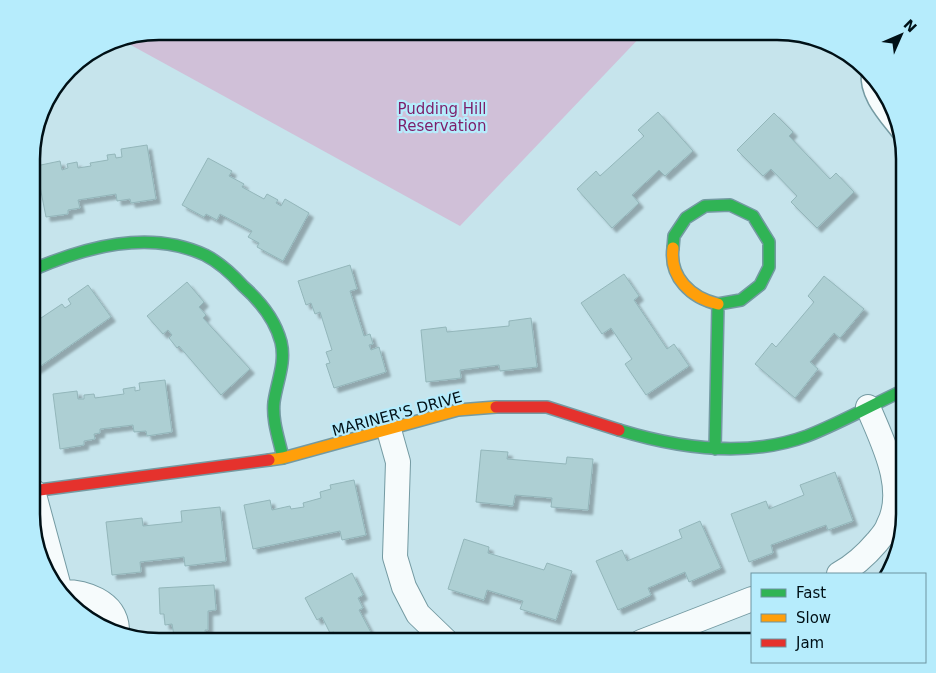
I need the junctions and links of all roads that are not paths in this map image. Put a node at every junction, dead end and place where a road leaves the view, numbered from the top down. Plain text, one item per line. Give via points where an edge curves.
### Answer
1 (867, 80) edge
2 (889, 120) edge
3 (40, 266) edge
4 (718, 304) junction
5 (896, 394) edge
6 (868, 407) junction
7 (389, 430) junction
8 (715, 449) junction
9 (283, 458) junction
10 (40, 490) edge
11 (40, 517) edge
12 (54, 571) edge
13 (841, 573) edge
14 (68, 591) edge
15 (751, 599) edge
16 (115, 625) edge
17 (438, 633) edge
18 (664, 633) edge

1 - 2 lane via 870,92
3 - 9 street via 58,258 126,242 174,244 206,256 232,274 254,295 274,323 283,350 274,410
4 - 4 street via 741,300 760,285 769,266 769,242 753,216 730,205 705,206 686,218 674,236 671,261 682,285 704,301
4 - 8 street
5 - 6 street, MARINER'S DRIVE
6 - 8 street, MARINER'S DRIVE via 806,436 769,445
6 - 13 street via 892,473 895,500 889,525 870,551
7 - 8 street, MARINER'S DRIVE via 458,410 547,407 654,441
7 - 9 street, MARINER'S DRIVE
7 - 17 street via 398,462 395,557 404,587 418,614
9 - 10 street, MARINER'S DRIVE
11 - 12 street
14 - 16 street via 92,596 106,606
15 - 18 street

